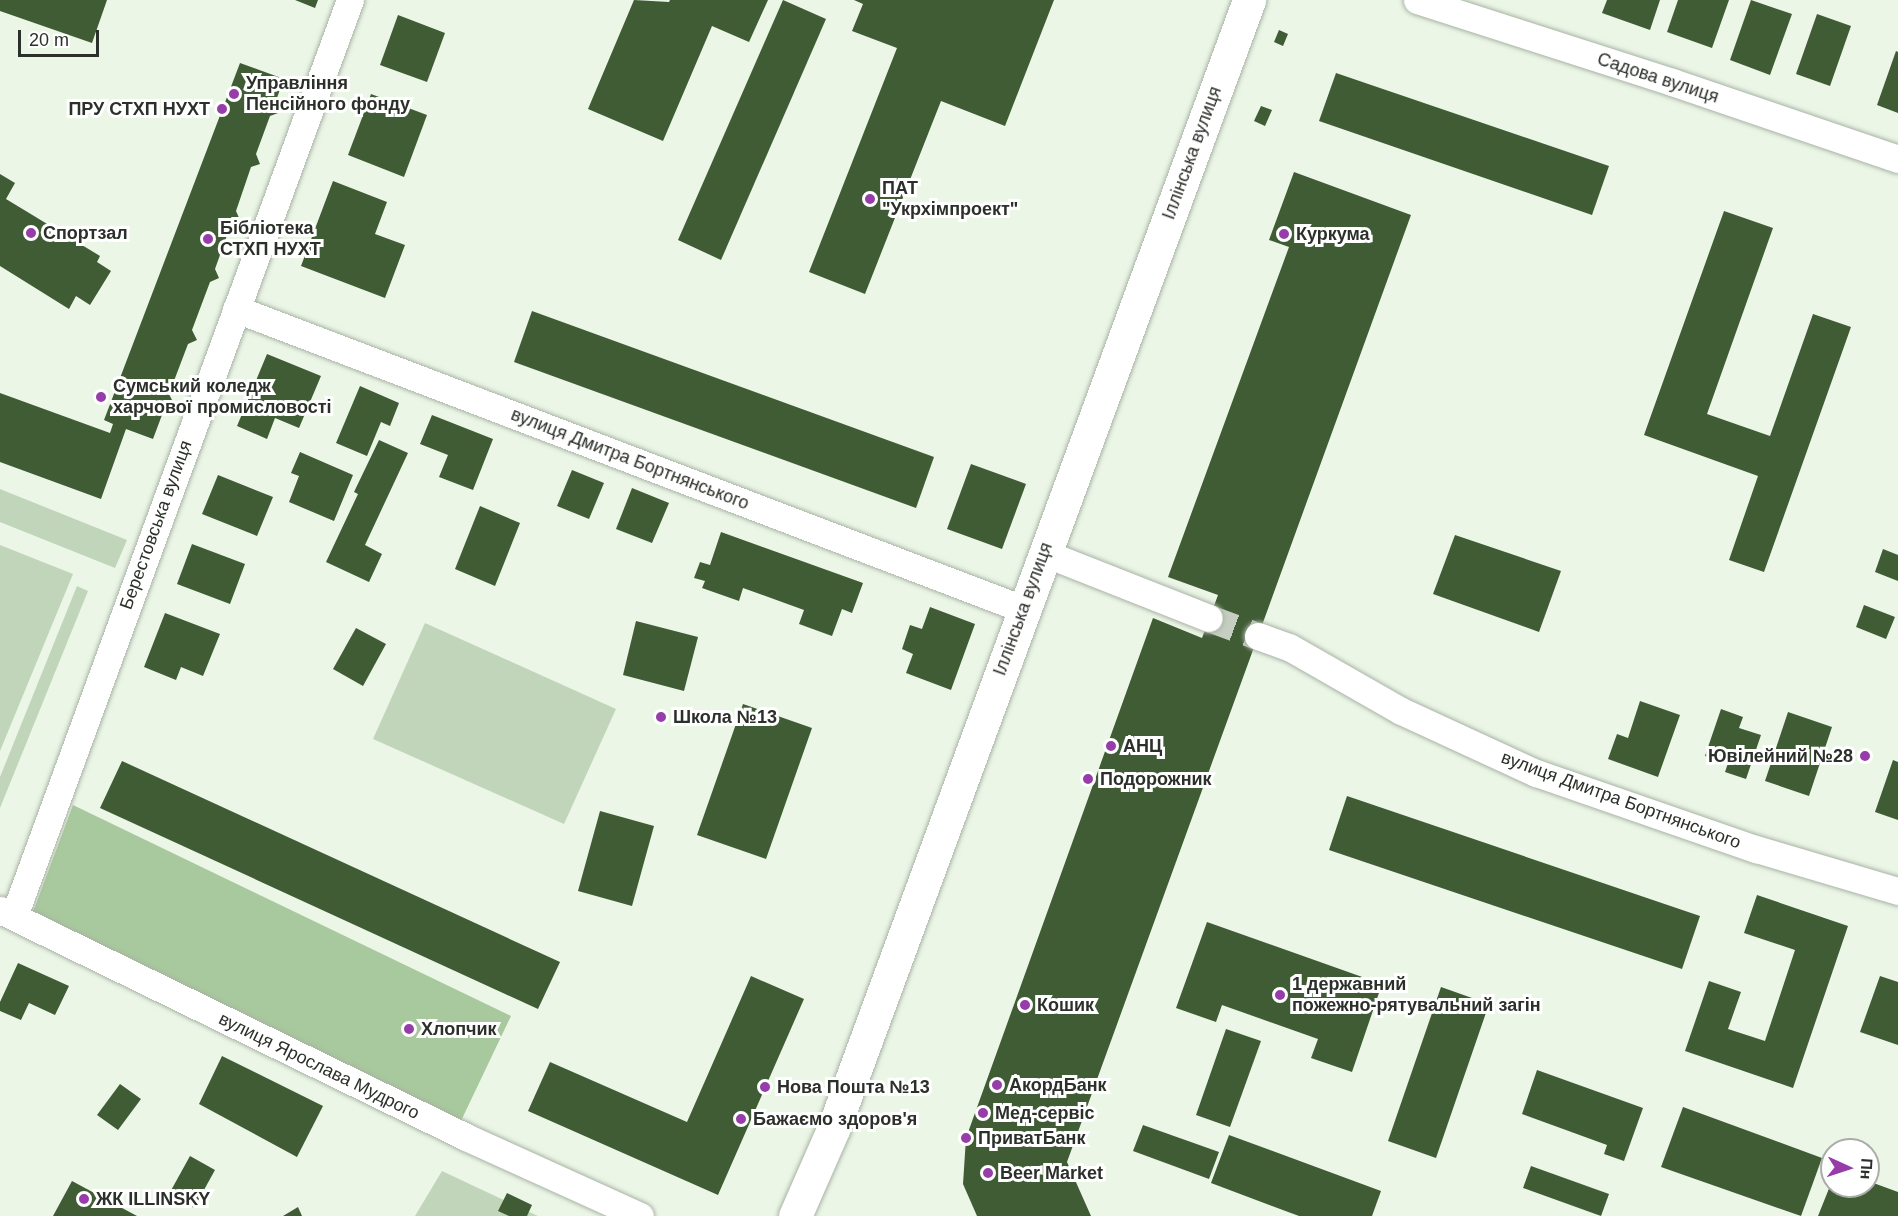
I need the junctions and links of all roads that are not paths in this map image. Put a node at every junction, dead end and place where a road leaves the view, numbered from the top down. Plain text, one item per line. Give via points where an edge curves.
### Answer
1 (350, 0) edge
2 (1249, 0) edge
3 (1417, 0) edge
4 (1898, 159) edge
5 (236, 309) junction
6 (1044, 553) junction
7 (1023, 609) junction
8 (1209, 618) tunnel mouth
9 (1258, 636) tunnel mouth
10 (1898, 891) edge
11 (7, 913) edge
12 (640, 1216) edge
13 (795, 1216) edge

1 - 5 street, Берестовська вулиця
2 - 6 main road, Іллінська вулиця
3 - 4 street, Садова вулиця
5 - 7 street, вулиця Дмитра Бортнянського
5 - 11 street, Берестовська вулиця
6 - 7 main road, Іллінська вулиця
6 - 8 street
7 - 13 main road, Іллінська вулиця via 926,882 838,1116
9 - 10 street, вулиця Дмитра Бортнянського via 1289,647 1401,711 1536,773 1756,849
11 - 12 street, вулиця Ярослава Мудрого via 466,1137

